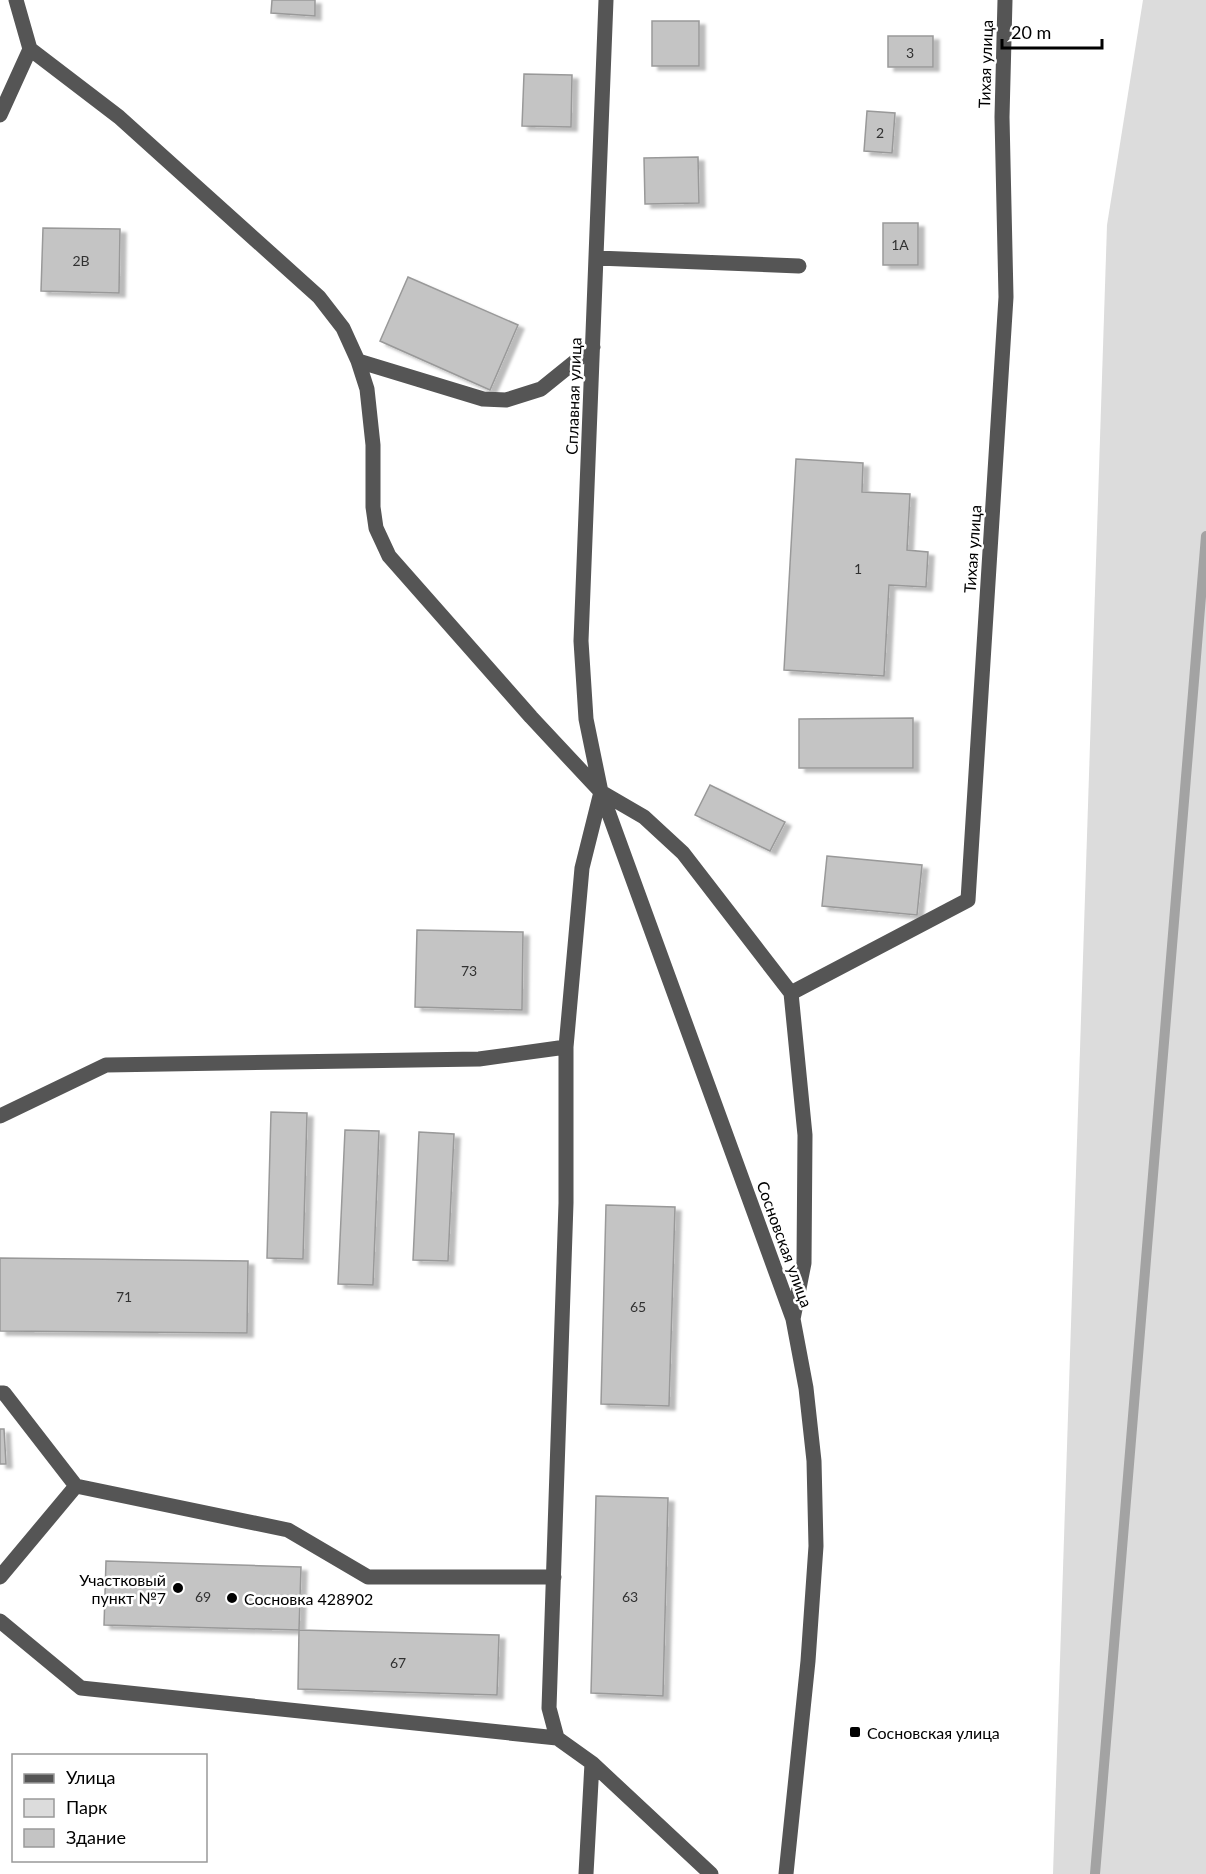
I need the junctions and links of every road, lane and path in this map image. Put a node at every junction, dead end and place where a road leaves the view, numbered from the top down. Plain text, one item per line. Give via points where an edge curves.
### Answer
1 (16, 0) edge
2 (606, 0) edge
3 (1005, 0) edge
4 (30, 49) junction
5 (0, 115) edge
6 (597, 258) junction
7 (799, 266) dead end
8 (593, 347) junction
9 (358, 361) junction
10 (601, 792) junction
11 (791, 993) junction
12 (566, 1047) junction
13 (0, 1116) edge
14 (793, 1319) junction
15 (0, 1393) edge
16 (76, 1486) junction
17 (554, 1576) junction
18 (0, 1577) edge
19 (0, 1621) edge
20 (557, 1738) junction
21 (592, 1763) junction
22 (586, 1874) edge
23 (711, 1874) edge
24 (786, 1874) edge

1 - 4 street
2 - 6 street, Сплавная улица
3 - 11 street, Тихая улица via 1002,117 1006,297 968,900
4 - 5 street
4 - 9 street via 119,117 319,297 343,328
6 - 7 street
6 - 8 street, Сплавная улица
8 - 9 street via 542,389 506,400 483,399
8 - 10 street, Сплавная улица via 581,640 586,719
9 - 10 street via 367,390 373,445 376,528 389,556
10 - 11 street via 644,817 683,853
10 - 12 street via 582,868
10 - 14 street, Сосновская улица
11 - 14 street via 805,1135 804,1263
12 - 13 street via 480,1059 106,1065
12 - 17 street via 566,1203
14 - 24 street, Сосновская улица via 814,1461 816,1546
15 - 16 street via 4,1393
16 - 17 street via 288,1530 368,1577
16 - 18 street
17 - 20 street via 549,1708
19 - 20 street via 81,1688
20 - 21 street
21 - 22 street
21 - 23 street

